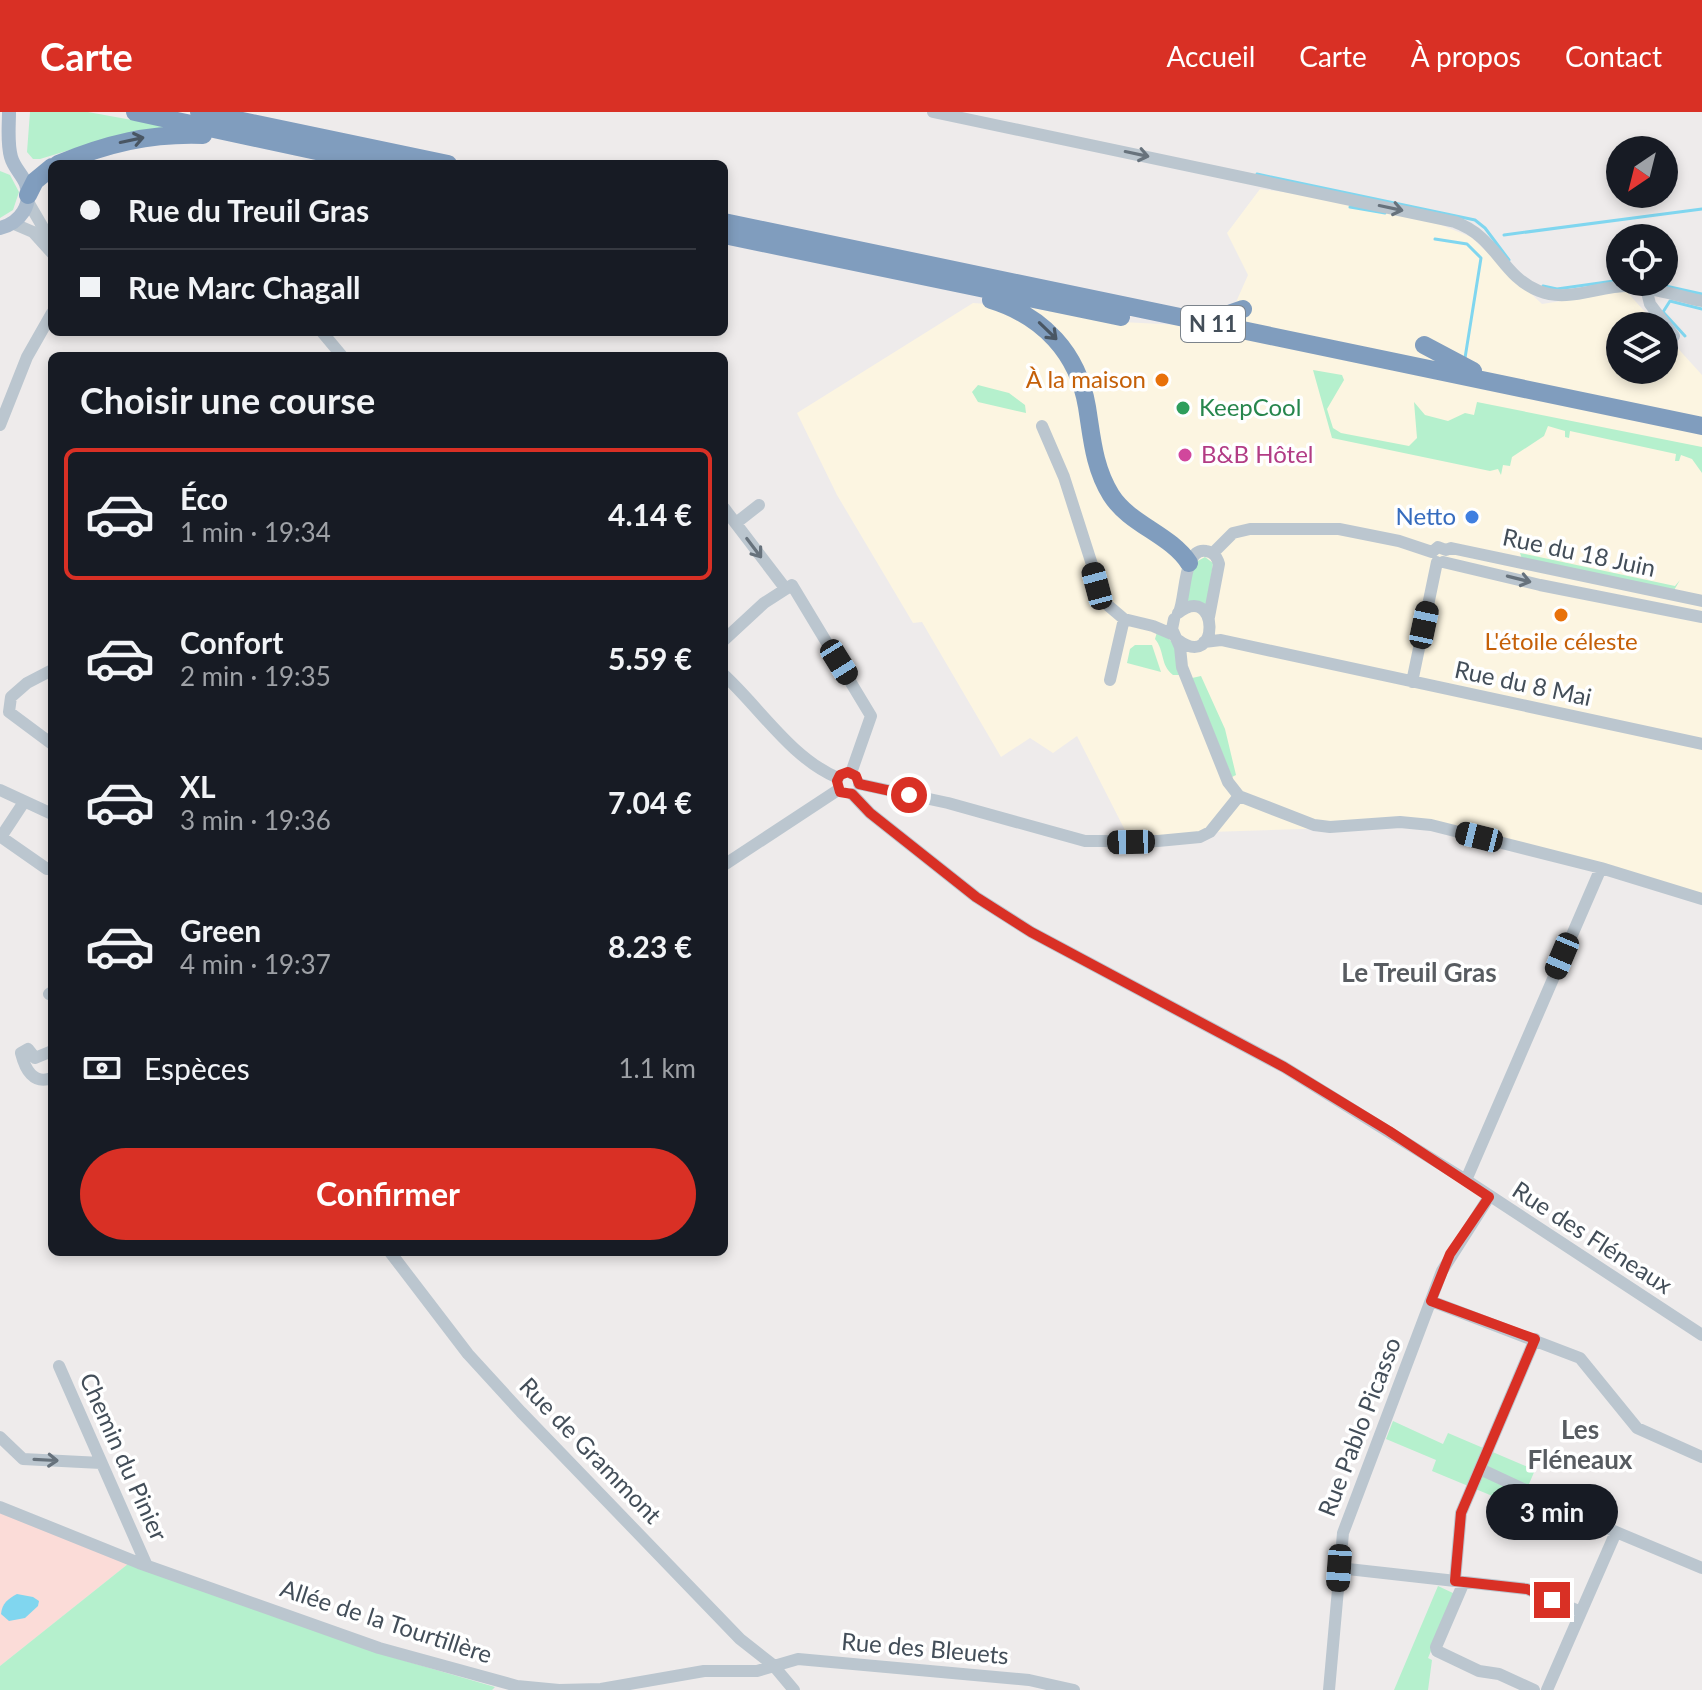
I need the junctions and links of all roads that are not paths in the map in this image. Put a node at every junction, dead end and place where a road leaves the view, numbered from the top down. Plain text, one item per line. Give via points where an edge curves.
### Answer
1 (8, 112) edge
2 (135, 112) edge
3 (199, 112) edge
4 (232, 112) edge
5 (933, 112) edge
6 (0, 131) edge
7 (288, 138) junction
8 (69, 160) edge
9 (363, 160) edge
10 (423, 160) edge
11 (0, 163) edge
12 (15, 170) junction
13 (48, 170) edge
14 (28, 197) junction
15 (728, 223) edge
16 (4, 227) edge
17 (48, 235) edge
18 (728, 239) edge
19 (728, 239) edge
20 (48, 249) edge
21 (1606, 288) edge
22 (1678, 295) edge
23 (1702, 301) edge
24 (1243, 309) dead end
25 (1176, 316) junction
26 (48, 320) edge
27 (325, 336) edge
28 (1424, 345) dead end
29 (339, 352) edge
30 (1501, 385) junction
31 (0, 425) edge
32 (1042, 426) dead end
33 (1702, 426) edge
34 (1702, 438) edge
35 (759, 505) dead end
36 (728, 513) edge
37 (736, 523) junction
38 (1213, 553) junction
39 (1440, 556) junction
40 (1189, 563) junction
41 (785, 588) junction
42 (1702, 601) edge
43 (1176, 615) junction
44 (1702, 617) edge
45 (1124, 619) junction
46 (1210, 621) junction
47 (1153, 626) junction
48 (728, 636) edge
49 (1176, 637) junction
50 (1200, 644) junction
51 (1241, 645) junction
52 (48, 672) edge
53 (1186, 677) junction
54 (728, 679) edge
55 (1110, 680) dead end
56 (1412, 682) junction
57 (48, 741) edge
58 (1702, 744) edge
59 (838, 784) junction
60 (854, 784) junction
61 (0, 790) edge
62 (1239, 796) junction
63 (24, 802) junction
64 (48, 812) edge
65 (0, 836) edge
66 (728, 862) edge
67 (1601, 868) junction
68 (47, 869) dead end
69 (1702, 899) edge
70 (48, 1053) edge
71 (48, 1079) edge
72 (1466, 1180) junction
73 (1489, 1197) junction
74 (393, 1256) edge
75 (1431, 1301) junction
76 (1702, 1335) edge
77 (1535, 1339) junction
78 (59, 1366) dead end
79 (0, 1437) edge
80 (1702, 1457) edge
81 (101, 1463) junction
82 (1480, 1469) junction
83 (0, 1507) edge
84 (1616, 1532) junction
85 (147, 1566) junction
86 (1339, 1568) junction
87 (1702, 1568) edge
88 (1459, 1582) junction
89 (1581, 1612) junction
90 (773, 1665) junction
91 (515, 1688) edge
92 (794, 1690) edge
93 (1074, 1690) edge
94 (1329, 1690) edge
95 (1534, 1690) edge
96 (1547, 1690) edge

1 - 6 main road
1 - 12 main road
2 - 7 highway
3 - 7 highway
4 - 7 highway
5 -> 21 street via 1455,222 1476,230 1525,284 1553,295
8 -> 7 highway via 140,137
7 - 9 highway
7 - 10 highway
11 - 12 main road
12 - 14 main road
13 - 14 highway
14 - 16 main road via 22,213
14 - 17 street
15 - 25 highway, N 11
16 - 20 street via 33,232
18 - 34 highway, N 11
19 -> 40 highway via 983,297 1028,315 1051,334 1076,370 1096,461 1114,499
22 - 23 street
24 - 25 highway via 1218,316
25 - 30 highway, N 11
26 - 31 street
27 - 29 street
28 - 30 highway
30 - 33 highway, N 11
32 - 45 street via 1064,477 1100,595
35 - 37 street
36 - 37 street
37 -> 41 street
38 - 39 street, Rue du 18 Juin via 1237,531 1339,529
38 - 40 street, Rue du 18 Juin via 1199,551
38 - 46 street via 1219,567
39 - 42 street, Rue du 18 Juin via 1451,548
39 -> 44 street via 1540,585
39 - 56 street
40 - 43 street
41 - 48 street
41 - 60 street via 792,585 870,713
43 - 46 street via 1194,607
43 - 47 street
43 - 49 street
45 - 47 street
45 - 55 street
46 - 50 street via 1209,635
46 - 51 street
47 - 49 street
49 - 50 street via 1186,645
49 - 53 street
50 - 51 street via 1221,640
50 - 53 street via 1189,656
51 - 56 street, Rue du 8 Mai
52 - 57 street via 11,697 9,712
53 - 62 street via 1228,782
54 - 59 street via 789,743
56 - 58 street, Rue du 8 Mai
59 - 60 street via 843,794
59 - 60 street via 845,773
59 - 66 street
60 - 62 street via 948,803 1066,837 1106,842 1200,837
60 - 72 street, Rue des Fléneaux via 870,813 976,897 1031,932 1284,1067
61 - 63 street
62 - 67 street via 1314,825 1431,825
63 - 64 street
63 - 65 street
65 - 68 street
67 - 69 street
67 - 72 street
70 - 71 street via 35,1058 28,1049 21,1053 34,1077
72 - 73 street, Rue des Fléneaux
73 - 75 street, Rue Pablo Picasso via 1450,1254
73 - 76 street, Rue des Fléneaux
74 - 90 street, Rue de Grammont via 468,1354 521,1412 740,1639
75 - 77 street
75 - 86 street, Rue Pablo Picasso via 1343,1533
77 - 80 street via 1580,1358 1637,1428
77 - 82 street
78 - 81 street, Chemin du Pinier
79 -> 81 street via 23,1459
81 - 85 street, Chemin du Pinier
82 - 84 street
82 - 88 street via 1461,1513
83 - 85 street, Allée de la Tourtillère
84 - 87 street
84 - 89 street
85 - 91 street, Allée de la Tourtillère via 379,1648
86 - 88 street
86 - 94 street, Rue Pablo Picasso
88 - 89 street via 1527,1589
88 - 95 street via 1437,1651
89 - 96 street
90 - 91 street, Allée de la Tourtillère via 601,1689
90 - 92 street, Rue de Grammont
90 - 93 street, Rue des Bleuets via 798,1659 1029,1680

